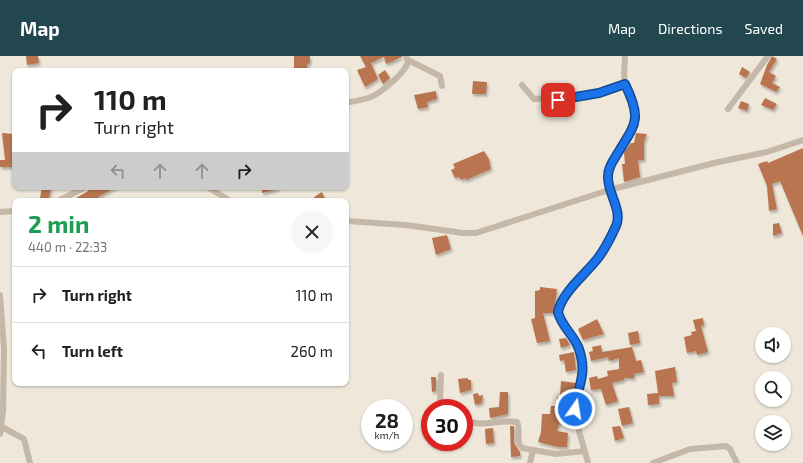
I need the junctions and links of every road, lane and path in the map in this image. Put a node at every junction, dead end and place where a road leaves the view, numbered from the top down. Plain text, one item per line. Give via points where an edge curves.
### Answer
1 (625, 56) edge
2 (768, 56) edge
3 (407, 58) edge
4 (625, 84) junction
5 (522, 85) dead end
6 (442, 86) dead end
7 (349, 102) edge
8 (728, 109) dead end
9 (803, 140) edge
10 (80, 190) edge
11 (212, 190) edge
12 (609, 190) junction
13 (64, 198) edge
14 (226, 198) edge
15 (12, 211) edge
16 (0, 212) edge
17 (349, 221) edge
18 (0, 295) edge
19 (441, 375) dead end
20 (2, 376) edge
21 (440, 399) edge
22 (473, 423) edge
23 (2, 427) junction
24 (0, 434) edge
25 (533, 450) junction
26 (586, 450) junction
27 (30, 463) edge
28 (530, 463) edge
29 (588, 463) edge
30 (653, 463) edge
31 (737, 463) edge

1 - 4 street
2 - 8 street
3 - 6 street via 440,76
3 - 7 street via 407,65 401,73 377,94
4 - 5 street via 599,93 558,100 534,99
4 - 12 street via 636,112 634,128 612,162 608,173
9 - 12 street via 767,152
10 - 13 street
11 - 14 street
12 - 17 street via 476,233
12 - 26 street via 617,209 617,225 599,258 562,301 558,312 562,324 578,348 581,359 582,383 575,409 579,434
15 - 16 street
18 - 20 street
19 - 21 street
20 - 23 street
22 - 25 street via 517,422 518,442 521,448
23 - 24 street
23 - 27 street via 24,439
25 - 26 street via 561,454
25 - 28 street
26 - 29 street
30 - 31 street via 690,449 726,446 730,448

